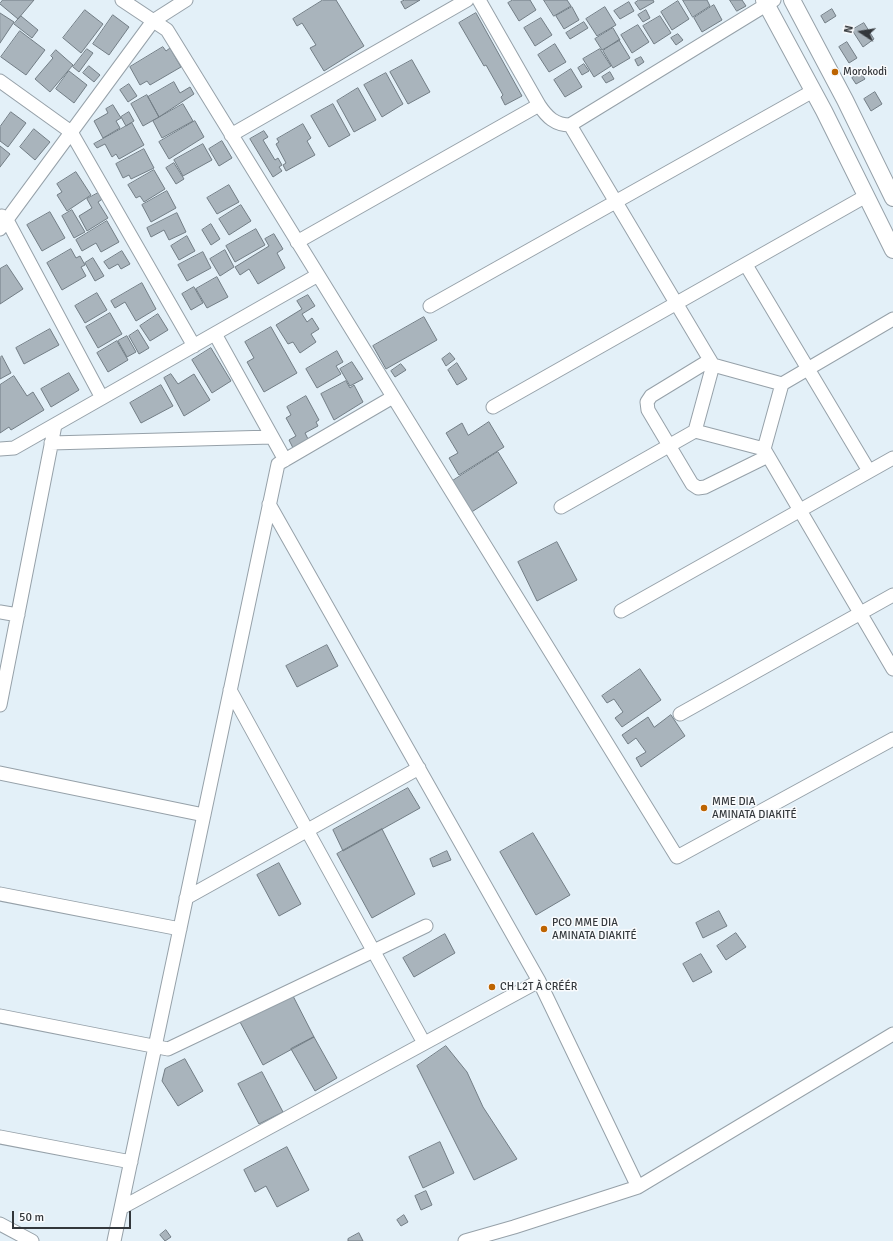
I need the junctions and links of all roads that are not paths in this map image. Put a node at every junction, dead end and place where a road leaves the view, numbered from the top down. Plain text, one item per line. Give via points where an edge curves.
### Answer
1 (122, 0) edge
2 (467, 0) edge
3 (792, 0) edge
4 (183, 1) edge
5 (484, 2) edge
6 (768, 2) edge
7 (153, 21) junction
8 (0, 81) edge
9 (813, 91) junction
10 (539, 105) junction
11 (570, 124) junction
12 (71, 132) junction
13 (231, 135) junction
14 (866, 196) junction
15 (893, 198) edge
16 (616, 202) junction
17 (2, 221) edge
18 (297, 242) junction
19 (893, 250) edge
20 (746, 265) junction
21 (318, 275) junction
22 (676, 304) junction
23 (430, 306) dead end
24 (893, 319) edge
25 (215, 334) junction
26 (194, 346) junction
27 (711, 363) junction
28 (808, 368) junction
29 (782, 384) junction
30 (393, 397) junction
31 (102, 398) junction
32 (493, 407) dead end
33 (55, 425) junction
34 (695, 431) junction
35 (272, 437) junction
36 (51, 443) junction
37 (669, 446) junction
38 (0, 449) edge
39 (766, 452) junction
40 (893, 458) edge
41 (285, 460) junction
42 (870, 471) junction
43 (269, 504) junction
44 (561, 507) dead end
45 (800, 510) junction
46 (893, 595) edge
47 (621, 611) dead end
48 (0, 612) edge
49 (861, 613) junction
50 (18, 615) junction
51 (893, 668) edge
52 (230, 690) junction
53 (0, 705) edge
54 (680, 714) dead end
55 (893, 739) edge
56 (419, 768) junction
57 (0, 773) edge
58 (204, 815) junction
59 (307, 830) junction
60 (0, 894) edge
61 (186, 898) junction
62 (426, 926) dead end
63 (180, 929) junction
64 (373, 951) junction
65 (539, 981) junction
66 (0, 1016) edge
67 (893, 1034) edge
68 (424, 1043) junction
69 (155, 1046) junction
70 (0, 1137) edge
71 (131, 1162) junction
72 (638, 1187) junction
73 (121, 1208) junction
74 (0, 1224) edge
75 (32, 1241) edge
76 (114, 1241) edge
77 (465, 1241) edge

1 - 7 street
2 - 13 street
3 - 15 street
4 - 7 street
5 - 10 street
6 - 9 street
6 - 11 street
7 - 12 street
7 - 13 street via 167,30
8 - 12 street
9 - 14 street
9 - 16 street
10 - 11 street via 546,116 555,122
10 - 18 street
11 - 16 street
12 - 17 street
12 - 26 street
13 - 18 street
14 - 19 street
14 - 20 street
16 - 22 street
16 - 23 street
17 - 31 street
18 - 21 street
20 - 22 street
20 - 28 street
21 - 25 street
21 - 30 street
22 - 27 street
22 - 32 street
24 - 28 street
25 - 26 street
25 - 35 street
26 - 31 street
27 - 29 street
27 - 34 street
27 - 37 street via 651,396 647,402 648,410
28 - 29 street
28 - 42 street
29 - 39 street
30 - 41 street
30 - 55 street via 677,858
31 - 33 street
33 - 36 street
33 - 38 street via 14,448
34 - 37 street
34 - 39 street
35 - 36 street
35 - 41 street
36 - 50 street
37 - 39 street via 692,484 701,488
37 - 44 street
39 - 45 street
40 - 42 street
41 - 43 street via 278,464
42 - 45 street
43 - 52 street
43 - 56 street
45 - 47 street
45 - 49 street
46 - 49 street
48 - 50 street
49 - 51 street
49 - 54 street
50 - 53 street
52 - 58 street
52 - 59 street
56 - 59 street
56 - 65 street
57 - 58 street
58 - 61 street
59 - 61 street
59 - 64 street
60 - 63 street
61 - 63 street
62 - 64 street
63 - 69 street
64 - 68 street
64 - 69 street via 168,1049
65 - 68 street
65 - 72 street
66 - 69 street
67 - 72 street
68 - 73 street
69 - 71 street
70 - 71 street
71 - 73 street
72 - 77 street
73 - 76 street
74 - 75 street

